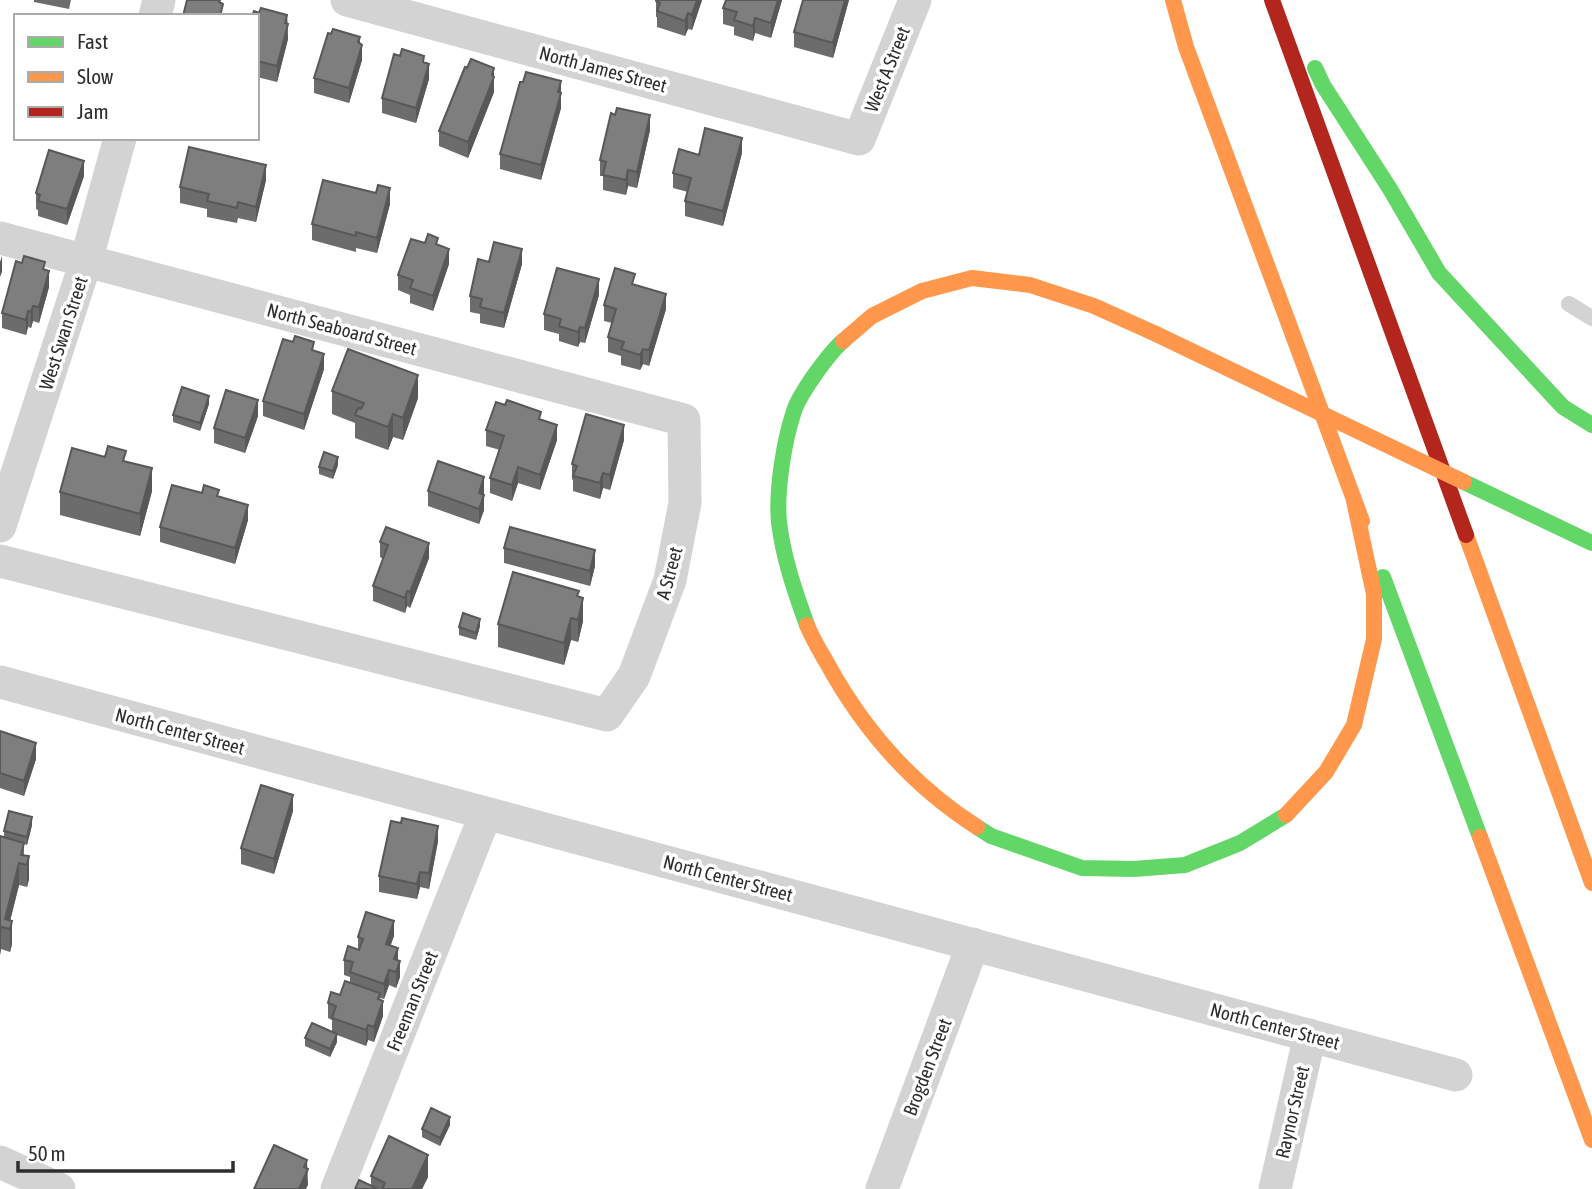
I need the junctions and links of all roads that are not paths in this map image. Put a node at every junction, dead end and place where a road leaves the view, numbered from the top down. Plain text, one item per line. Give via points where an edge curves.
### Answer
1 (347, 0) edge
2 (915, 0) edge
3 (1173, 0) edge
4 (1272, 0) edge
5 (1283, 0) edge
6 (448, 13) edge
7 (859, 139) joint
8 (119, 140) edge
9 (0, 238) edge
10 (86, 261) junction
11 (1569, 304) dead end
12 (1592, 317) edge
13 (684, 420) joint
14 (1592, 425) edge
15 (1353, 496) junction
16 (0, 526) edge
17 (1592, 543) edge
18 (0, 561) edge
19 (0, 682) edge
20 (486, 813) junction
21 (1592, 883) edge
22 (973, 944) junction
23 (1310, 1035) junction
24 (1456, 1075) dead end
25 (1592, 1140) edge
26 (0, 1162) edge
27 (59, 1189) edge
28 (337, 1189) edge
29 (882, 1189) edge
30 (1275, 1189) edge

1 - 6 street, North James Street
2 - 7 street, West A Street
3 - 15 highway via 1186,47
4 - 21 highway
5 - 14 highway via 1323,85 1439,273 1563,407
6 - 7 street, North James Street
8 - 10 street, West Swan Street
9 - 10 street, North Seaboard Street
10 - 13 street, North Seaboard Street
10 - 16 street, West Swan Street
11 - 12 lane
13 - 18 street, A Street via 685,503 670,580 634,676 607,715
15 - 17 highway, bridge via 1374,594 1374,639 1354,725 1326,772 1285,816 1240,843 1185,865 1134,869 1082,868 991,836 944,806 898,762 860,719 808,629 791,579 779,520 782,462 795,408 832,352 872,316 922,290 972,278 1030,285 1094,306
15 - 25 highway
19 - 20 street, North Center Street
20 - 22 street, North Center Street
20 - 28 street, Freeman Street
22 - 23 street, North Center Street
22 - 29 street, Brogden Street
23 - 24 street, North Center Street
23 - 30 street, Raynor Street
26 - 27 street

